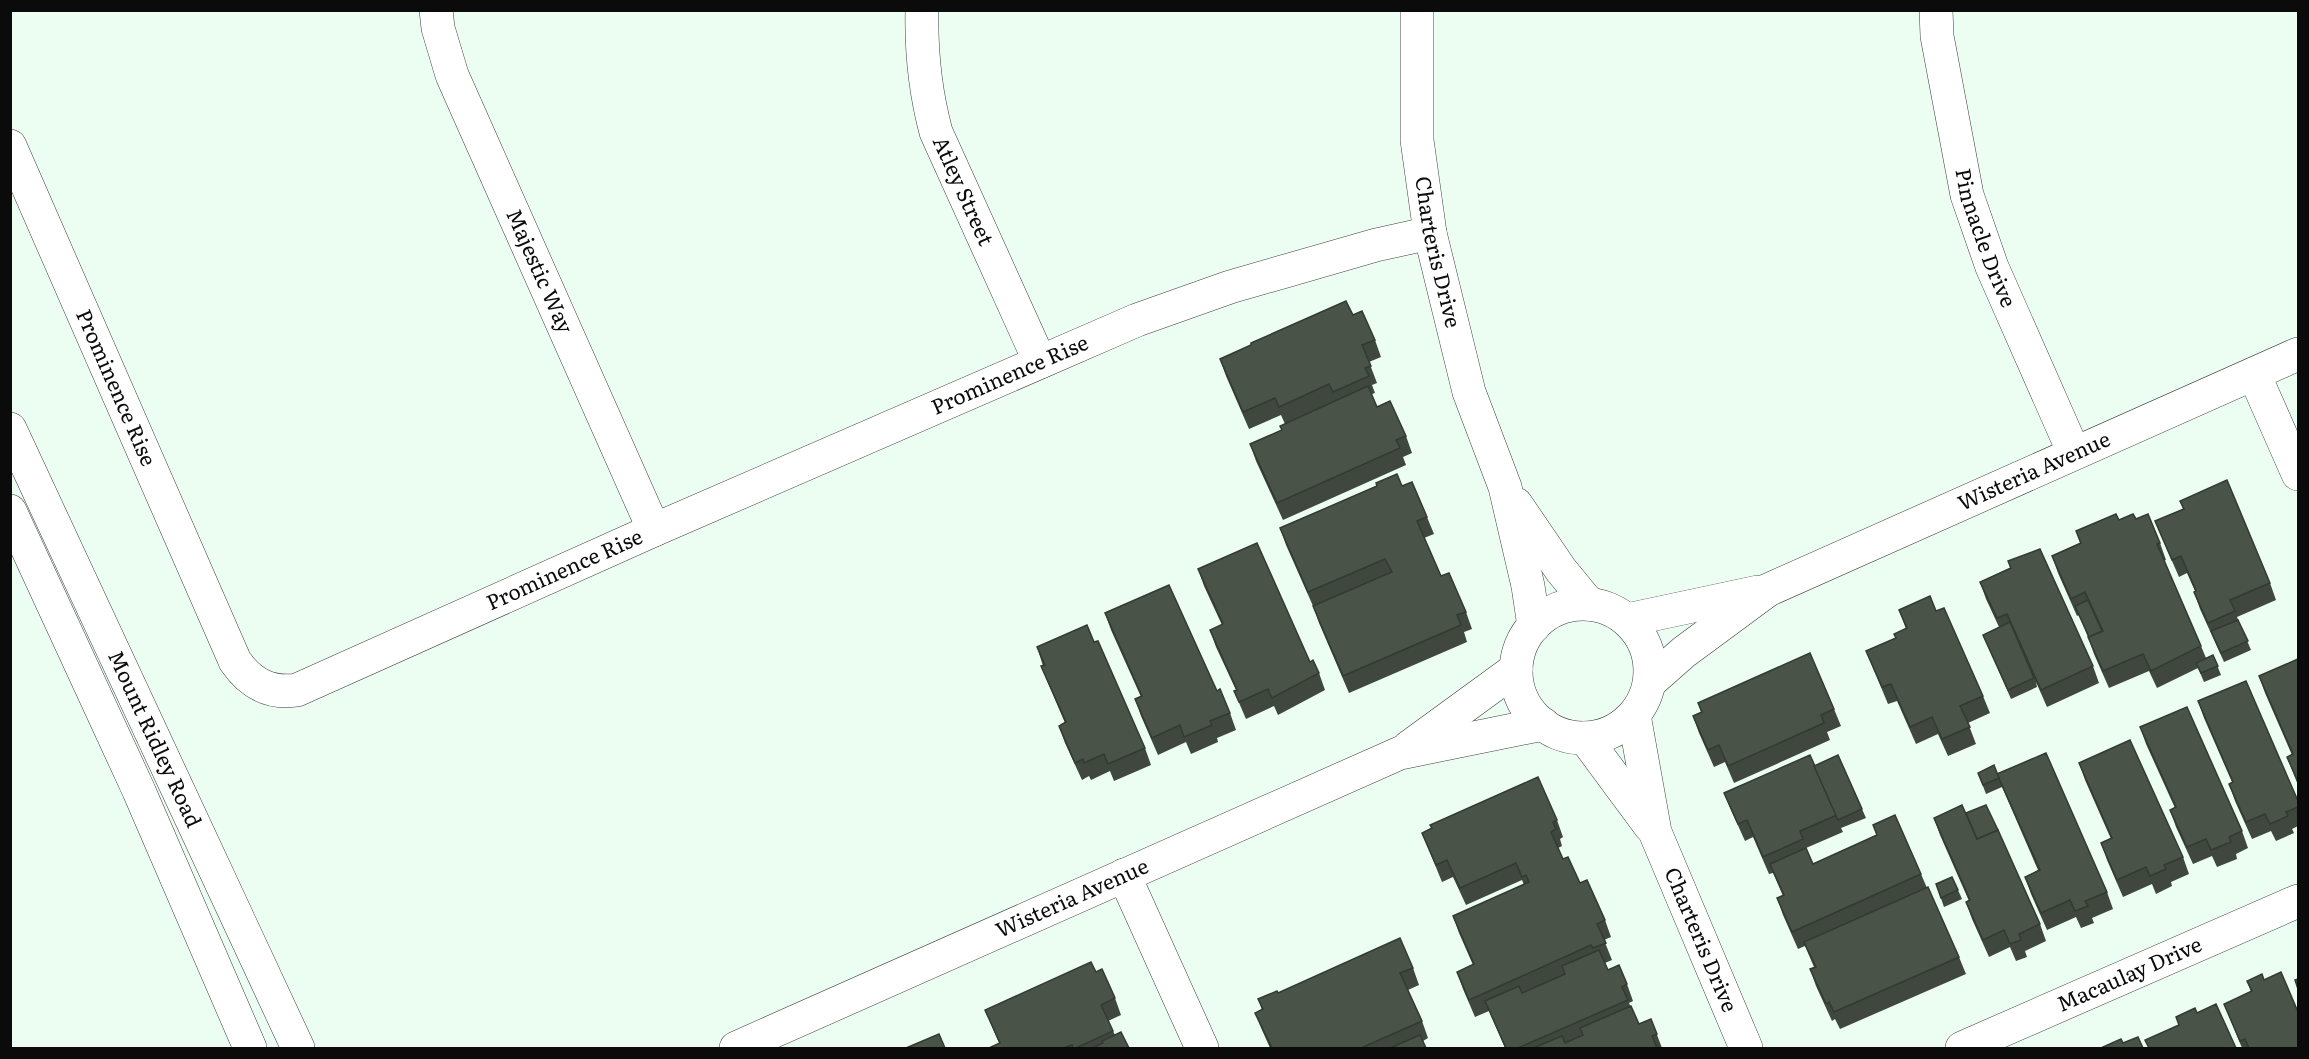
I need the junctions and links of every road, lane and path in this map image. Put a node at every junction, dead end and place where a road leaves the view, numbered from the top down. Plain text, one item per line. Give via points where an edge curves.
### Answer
1 (436, 10) edge
2 (922, 10) edge
3 (1417, 10) edge
4 (1936, 10) edge
5 (10, 146) edge
6 (1430, 233) junction
7 (2298, 354) edge
8 (1040, 362) junction
9 (2254, 374) junction
10 (10, 429) edge
11 (2074, 453) junction
12 (2298, 474) edge
13 (1505, 488) junction
14 (10, 511) edge
15 (654, 530) junction
16 (1768, 590) junction
17 (1589, 604) junction
18 (1627, 620) junction
19 (1534, 626) junction
20 (1516, 669) junction
21 (1650, 682) junction
22 (1634, 715) junction
23 (147, 720) junction
24 (1543, 724) junction
25 (113, 734) junction
26 (1584, 738) junction
27 (1400, 753) junction
28 (1655, 832) junction
29 (1124, 875) junction
30 (2298, 901) edge
31 (735, 1047) edge
32 (250, 1048) edge
33 (298, 1048) edge
34 (1202, 1048) edge
35 (1746, 1048) edge
36 (1962, 1048) edge

1 - 15 street, Majestic Way via 452,75
2 - 8 street, Atley Street via 924,74 936,132
3 - 6 street, Charteris Drive via 1417,140
4 - 11 street, Pinnacle Drive via 1937,36 1967,195 1992,267
5 - 15 street, Prominence Rise via 235,661 247,678 285,692 297,690
6 - 8 street, Prominence Rise via 1230,287 1137,320
6 - 13 street, Charteris Drive via 1469,392
7 - 9 street, Wisteria Avenue
8 - 15 street, Prominence Rise
9 - 11 street, Wisteria Avenue
9 - 12 street
10 - 23 street, Mount Ridley Road
11 - 16 street, Wisteria Avenue
13 - 17 street, Charteris Drive
13 - 19 street, Charteris Drive
14 - 25 street, Mount Ridley Road
16 - 18 street, Wisteria Avenue
16 - 21 street, Wisteria Avenue
17 - 18 street
17 - 19 street via 1550,613
18 - 21 street via 1641,638 1649,659
19 - 20 street via 1524,638
20 - 24 street via 1519,690 1528,709
20 - 27 street, Wisteria Avenue
21 - 22 street
22 - 26 street via 1603,736
22 - 28 street, Charteris Drive
23 - 25 street
23 - 33 street, Mount Ridley Road
24 - 26 street via 1569,737
24 - 27 street, Wisteria Avenue
25 - 32 street, Mount Ridley Road
26 - 28 street, Charteris Drive
27 - 29 street, Wisteria Avenue
28 - 35 street, Charteris Drive
29 - 31 street, Wisteria Avenue
29 - 34 street
30 - 36 street, Macaulay Drive

